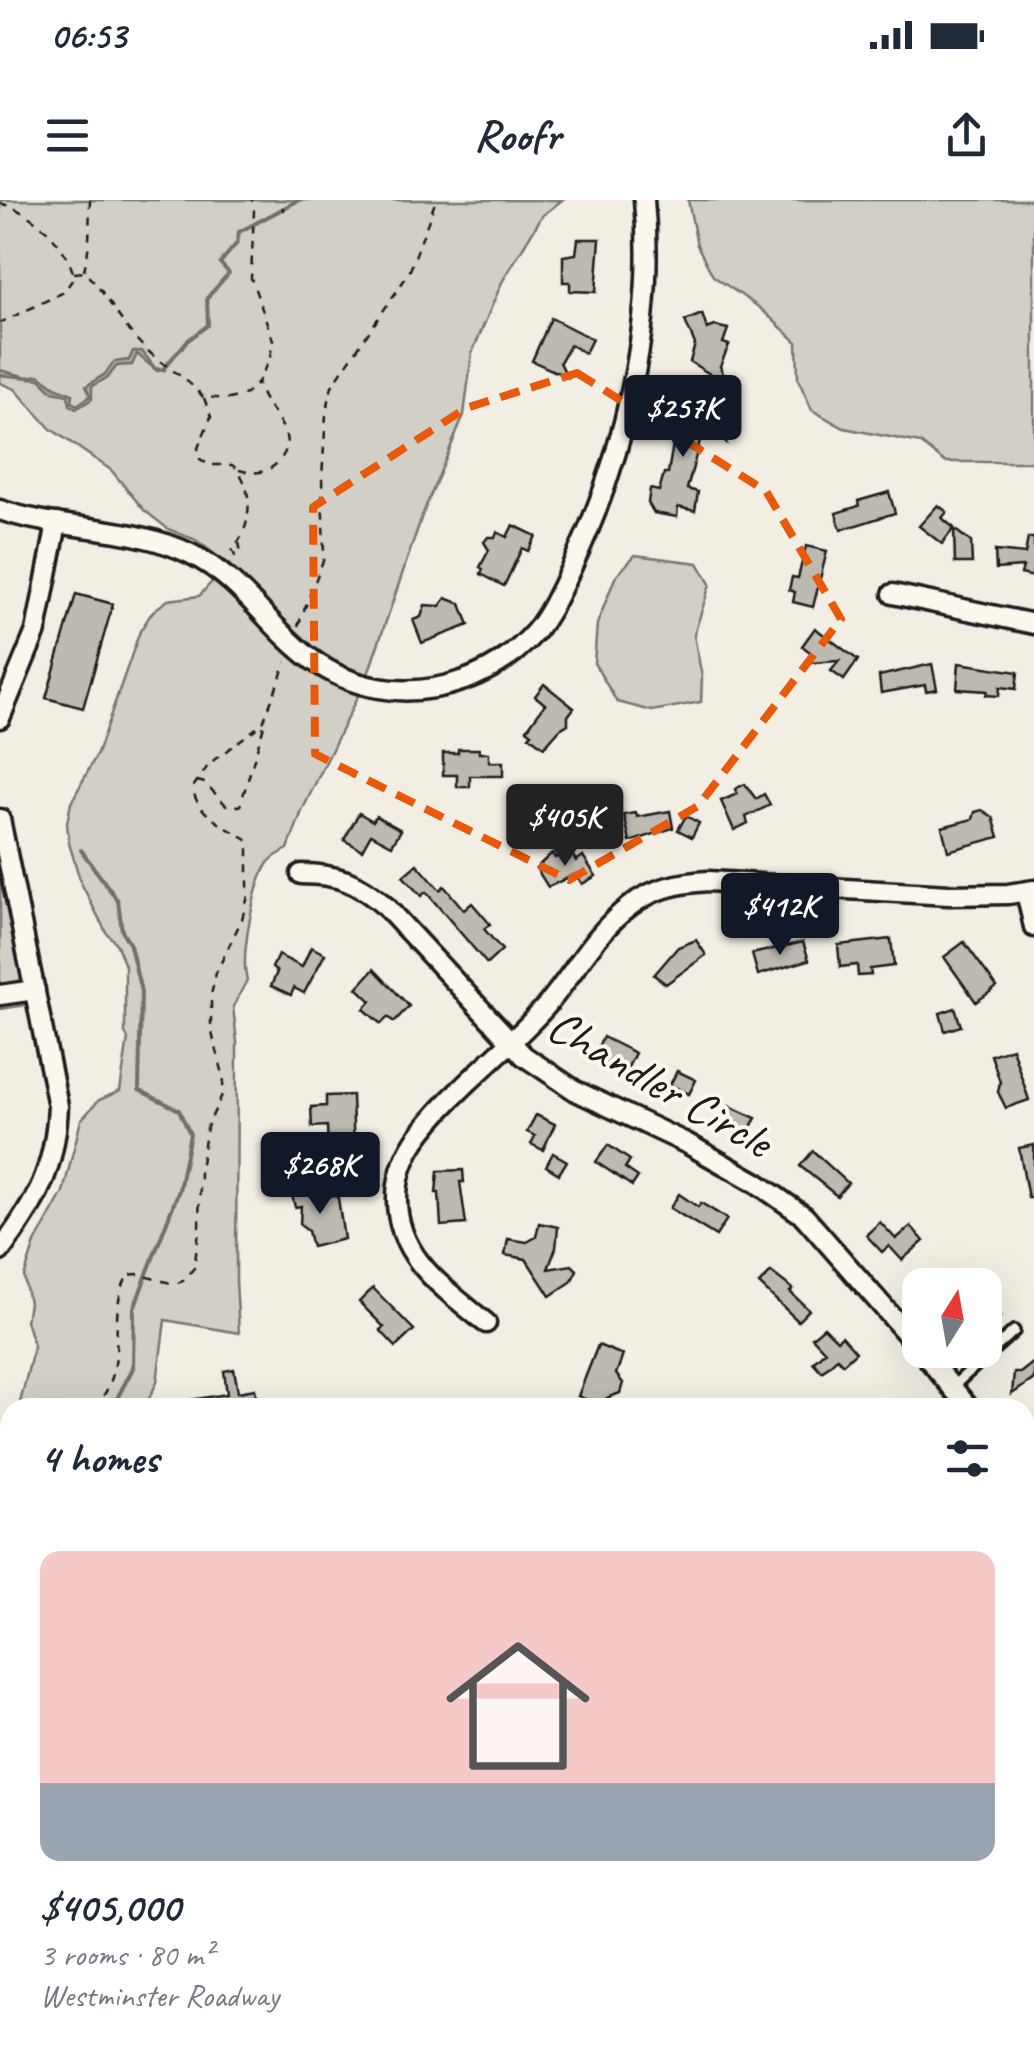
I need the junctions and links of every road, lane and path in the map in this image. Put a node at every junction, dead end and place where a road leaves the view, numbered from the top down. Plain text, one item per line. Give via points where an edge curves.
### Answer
1 (90, 200) edge
2 (252, 200) edge
3 (436, 200) edge
4 (644, 200) edge
5 (0, 204) edge
6 (84, 272) junction
7 (74, 273) junction
8 (0, 323) edge
9 (258, 382) junction
10 (203, 397) junction
11 (238, 470) junction
12 (0, 510) edge
13 (57, 524) junction
14 (238, 543) dead end
15 (893, 594) dead end
16 (1034, 624) edge
17 (292, 644) junction
18 (2, 705) edge
19 (266, 717) junction
20 (196, 782) junction
21 (0, 819) edge
22 (301, 874) dead end
23 (1030, 891) edge
24 (1034, 927) edge
25 (34, 990) junction
26 (0, 995) edge
27 (510, 1043) junction
28 (0, 1251) edge
29 (486, 1323) dead end
30 (902, 1329) edge
31 (1014, 1332) dead end
32 (936, 1368) edge
33 (952, 1387) junction
34 (104, 1398) edge
35 (961, 1398) edge

1 - 6 path
2 - 9 path via 252,284 273,343
3 - 17 path via 409,273 332,386 322,478 324,560
4 - 17 street via 645,308 617,448 595,517 533,634 478,675 404,691 353,682
5 - 7 path via 39,224
6 - 7 path
6 - 10 path via 134,338
7 - 8 path via 64,292
9 - 10 path via 236,398
9 - 11 path via 286,448 264,472
10 - 11 path via 211,417 200,460
11 - 14 path via 248,499
12 - 13 street
13 - 17 street via 190,553 229,580
13 - 18 street via 36,631
15 - 16 street
17 - 19 path
19 - 20 path
19 - 20 path via 240,806 226,805
20 - 34 path via 200,806 248,841 248,896 213,986 211,1029 222,1095 207,1127 200,1169 194,1268 174,1284 128,1275 113,1380
21 - 25 street
22 - 27 street, Chandler Circle via 344,878 373,896
23 - 24 street
23 - 27 street via 949,895 708,881 672,885 618,916
25 - 26 street
25 - 28 street via 58,1106 56,1142 38,1196
27 - 29 street via 418,1138 398,1189 400,1224 414,1256
27 - 30 street, Chandler Circle via 576,1091 688,1144 804,1216
31 - 33 lane
32 - 33 street, Chandler Circle
33 - 35 street, Chandler Circle

